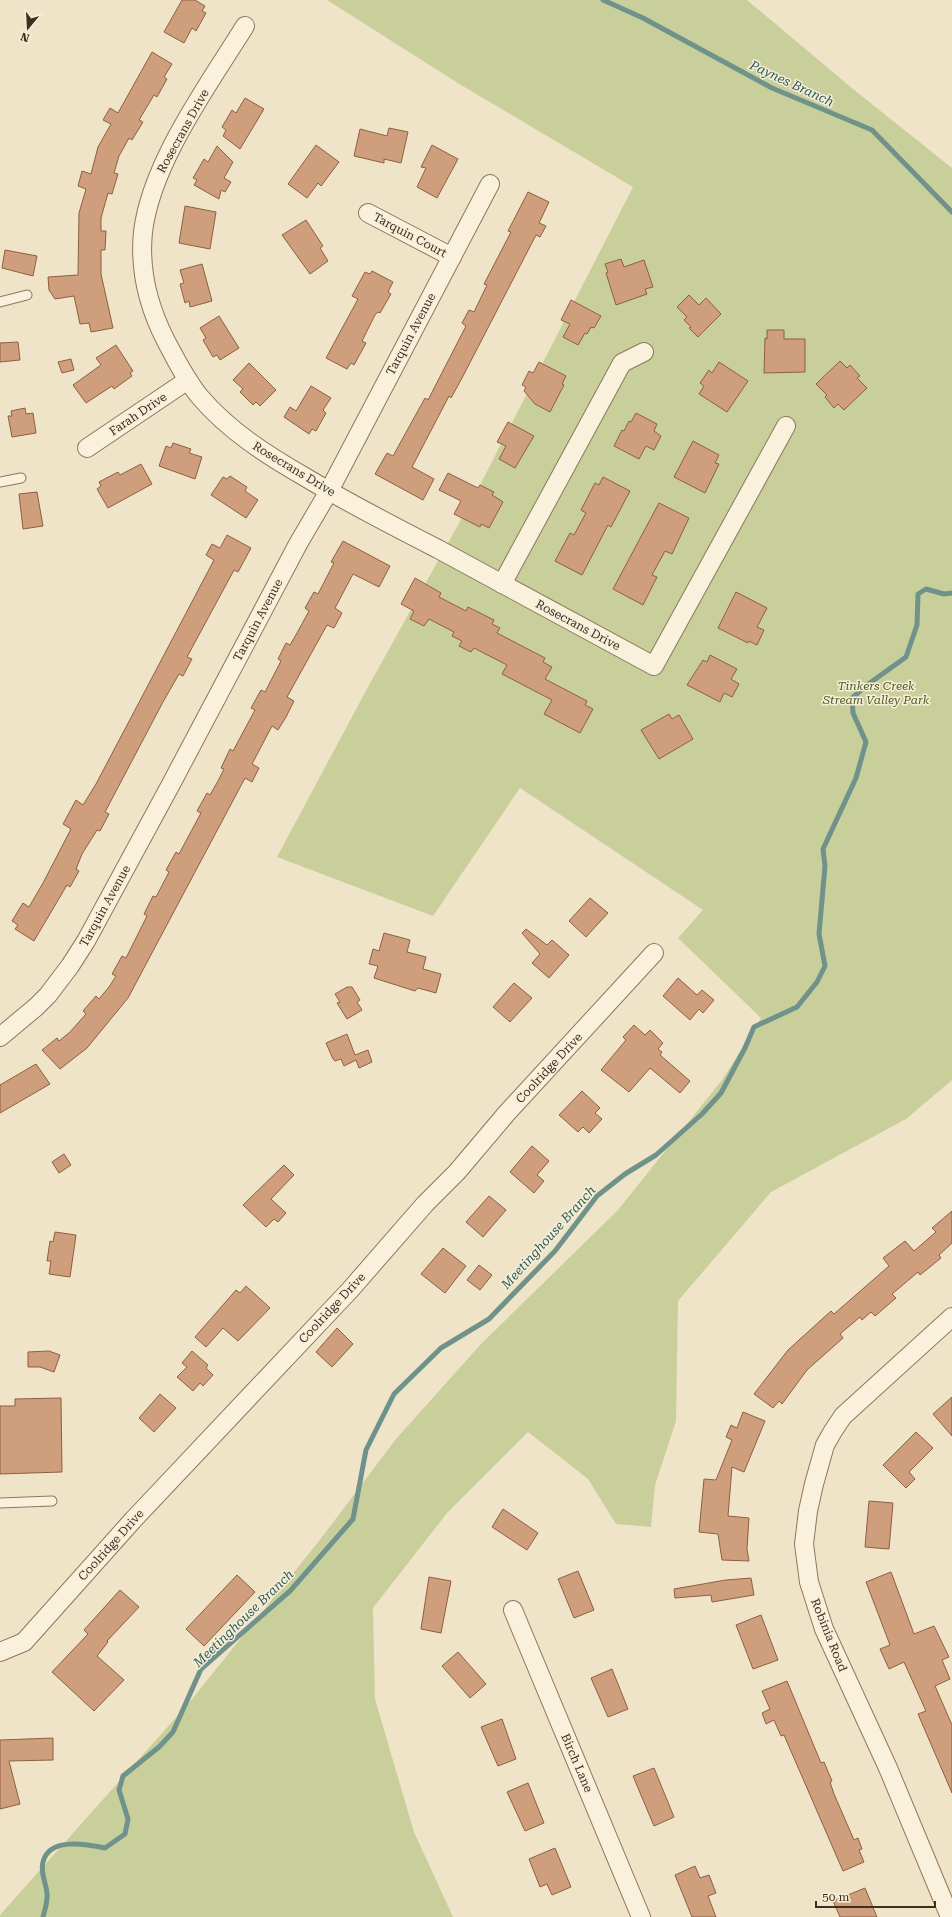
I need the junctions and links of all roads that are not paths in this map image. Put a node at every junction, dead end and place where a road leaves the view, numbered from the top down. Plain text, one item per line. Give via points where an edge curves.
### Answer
1 (245, 26) dead end
2 (490, 184) dead end
3 (368, 213) dead end
4 (452, 257) junction
5 (27, 296) dead end
6 (0, 302) edge
7 (644, 352) dead end
8 (188, 380) junction
9 (786, 426) dead end
10 (87, 448) dead end
11 (21, 478) dead end
12 (0, 482) edge
13 (329, 491) junction
14 (502, 584) junction
15 (654, 952) dead end
16 (0, 1037) edge
17 (952, 1317) edge
18 (52, 1501) dead end
19 (0, 1503) edge
20 (513, 1610) dead end
21 (0, 1652) edge
22 (641, 1917) edge
23 (950, 1917) edge

1 - 8 street, Rosecrans Drive via 174,144 152,193 143,229 142,269 148,298 160,330
2 - 4 street, Tarquin Avenue
3 - 4 street, Tarquin Court
4 - 13 street, Tarquin Avenue
5 - 6 lane
7 - 14 street via 622,363
8 - 10 street, Farah Drive
8 - 13 street, Rosecrans Drive via 212,409 242,437 272,459
9 - 14 street, Rosecrans Drive via 654,666
11 - 12 lane
13 - 14 street, Rosecrans Drive
13 - 16 street, Tarquin Avenue via 301,538 86,941 48,995
15 - 21 street, Coolridge Drive via 350,1290 134,1520 24,1642
17 - 23 street, Robinia Road via 843,1416 833,1430 818,1466 804,1544 809,1582 824,1629 888,1768
18 - 19 lane
20 - 22 street, Birch Lane

